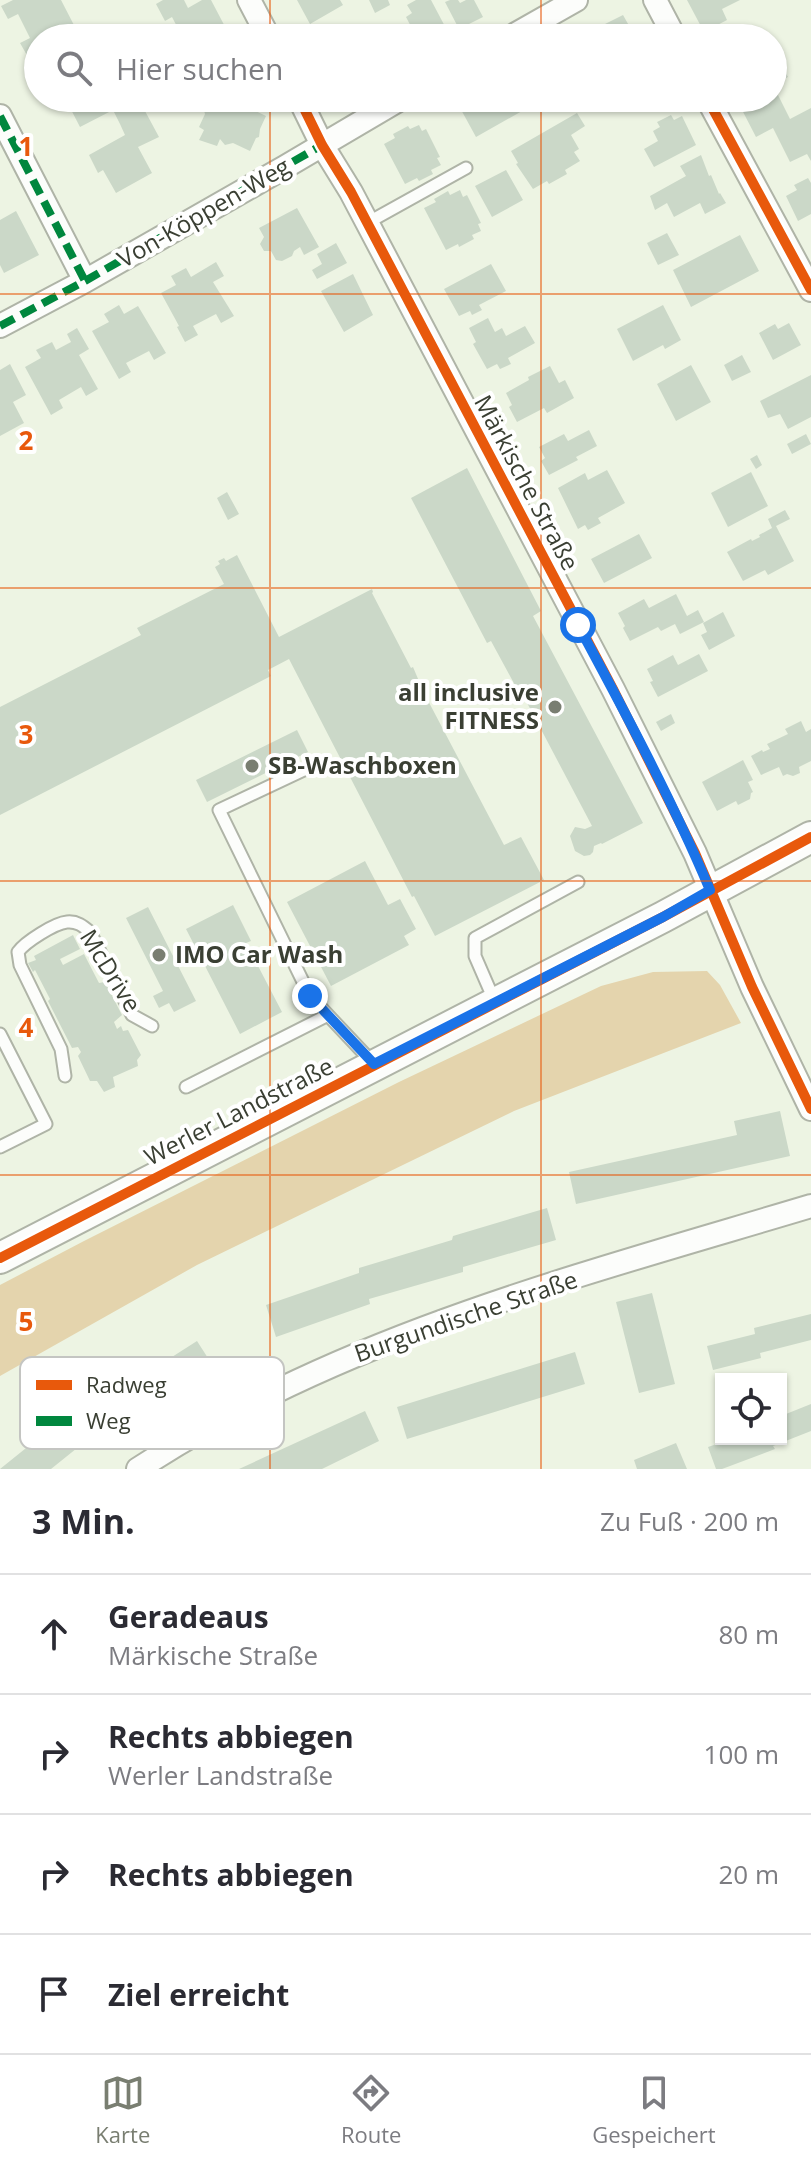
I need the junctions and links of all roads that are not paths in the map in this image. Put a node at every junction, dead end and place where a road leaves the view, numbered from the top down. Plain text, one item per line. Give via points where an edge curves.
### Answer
1 (249, 0) edge
2 (576, 0) edge
3 (655, 0) edge
4 (262, 24) edge
5 (534, 24) edge
6 (668, 24) edge
7 (306, 112) edge
8 (378, 112) edge
9 (715, 112) edge
10 (0, 116) edge
11 (322, 145) junction
12 (466, 168) dead end
13 (367, 223) junction
14 (85, 281) junction
15 (811, 290) edge
16 (0, 326) edge
17 (308, 768) dead end
18 (811, 837) edge
19 (578, 882) dead end
20 (710, 890) junction
21 (495, 1003) junction
22 (328, 1015) junction
23 (152, 1026) dead end
24 (0, 1034) edge
25 (374, 1064) junction
26 (65, 1076) dead end
27 (186, 1087) dead end
28 (811, 1109) edge
29 (0, 1147) edge
30 (811, 1206) edge
31 (0, 1258) edge
32 (284, 1390) edge
33 (169, 1449) edge
34 (138, 1469) edge

1 - 4 street
2 - 5 street
3 - 6 street
7 - 11 street, Märkische Straße
8 - 11 street, Von-Köppen-Weg
9 - 15 street
10 - 14 street
11 - 13 street, Märkische Straße
11 - 14 street, Von-Köppen-Weg
12 - 13 lane
13 - 20 street, Märkische Straße via 613,689
14 - 16 street, Von-Köppen-Weg
17 - 22 lane via 219,810 310,996
18 - 20 main road, Werler Landstraße
19 - 21 lane via 475,938 475,956
20 - 21 main road, Werler Landstraße
20 - 28 street, Märkische Straße
21 - 25 main road, Werler Landstraße
22 - 25 lane
22 - 27 lane
23 - 26 lane, McDrive via 132,1015 90,932 80,923 66,922 24,943 18,952 20,965 61,1049
24 - 29 lane via 46,1124
25 - 31 main road, Werler Landstraße
30 - 32 street, Burgundische Straße via 470,1311 356,1355
33 - 34 street, Burgundische Straße

